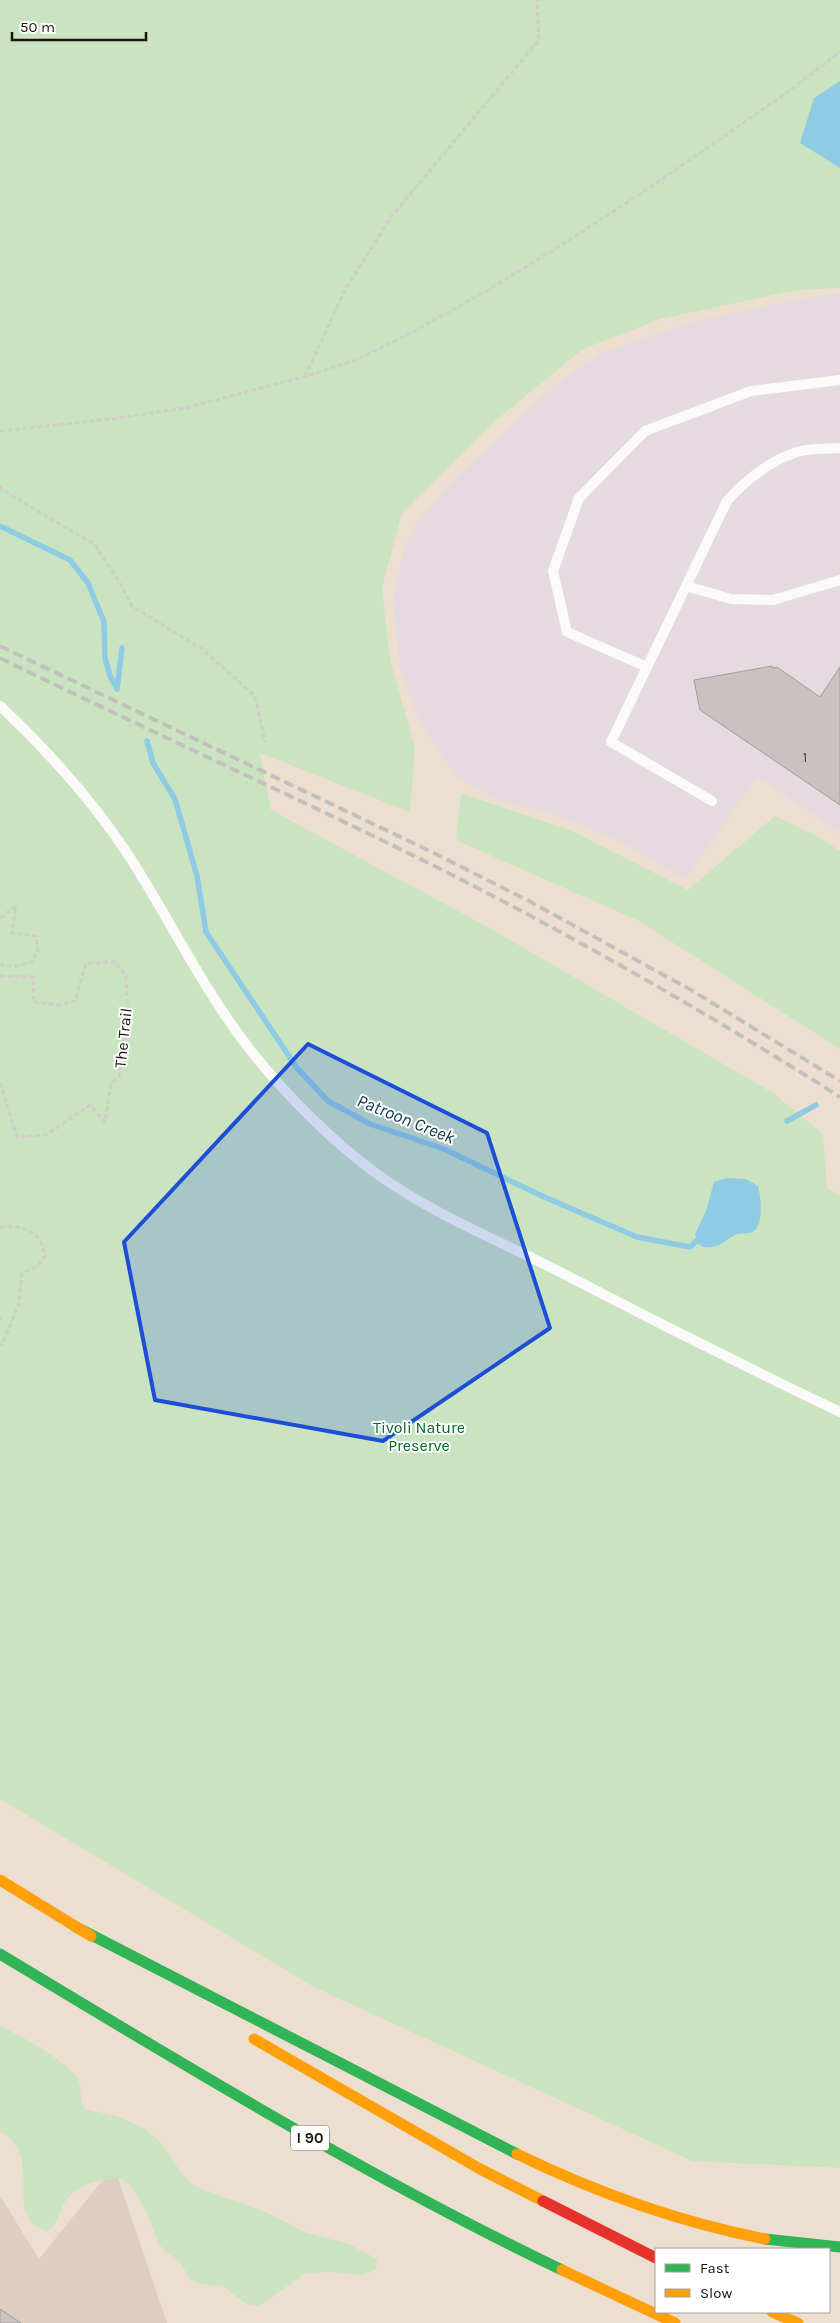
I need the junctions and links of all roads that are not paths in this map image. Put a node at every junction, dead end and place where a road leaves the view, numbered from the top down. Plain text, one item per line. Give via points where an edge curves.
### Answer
1 (840, 380) edge
2 (840, 448) edge
3 (840, 580) edge
4 (686, 586) junction
5 (647, 667) junction
6 (0, 706) edge
7 (712, 801) dead end
8 (840, 1412) edge
9 (0, 1880) edge
10 (76, 1927) junction
11 (0, 1954) edge
12 (191, 2000) dead end
13 (240, 2030) dead end
14 (840, 2247) edge
15 (655, 2257) edge
16 (774, 2313) edge
17 (675, 2323) edge
18 (798, 2323) edge

1 - 5 lane via 751,391 645,431 579,498 553,571 567,632
2 - 4 lane via 798,452 766,466 742,484 727,501
3 - 4 lane via 773,600 731,599
4 - 5 lane
5 - 7 lane via 611,742
6 - 8 lane via 37,741 113,834 216,1001 252,1053 347,1150 378,1175 424,1204
9 - 10 highway
10 - 12 highway
10 - 14 highway via 468,2131 555,2172 688,2222 736,2234
11 - 17 highway, I 90 via 370,2172 541,2260
13 - 15 highway via 480,2169
16 - 18 highway

